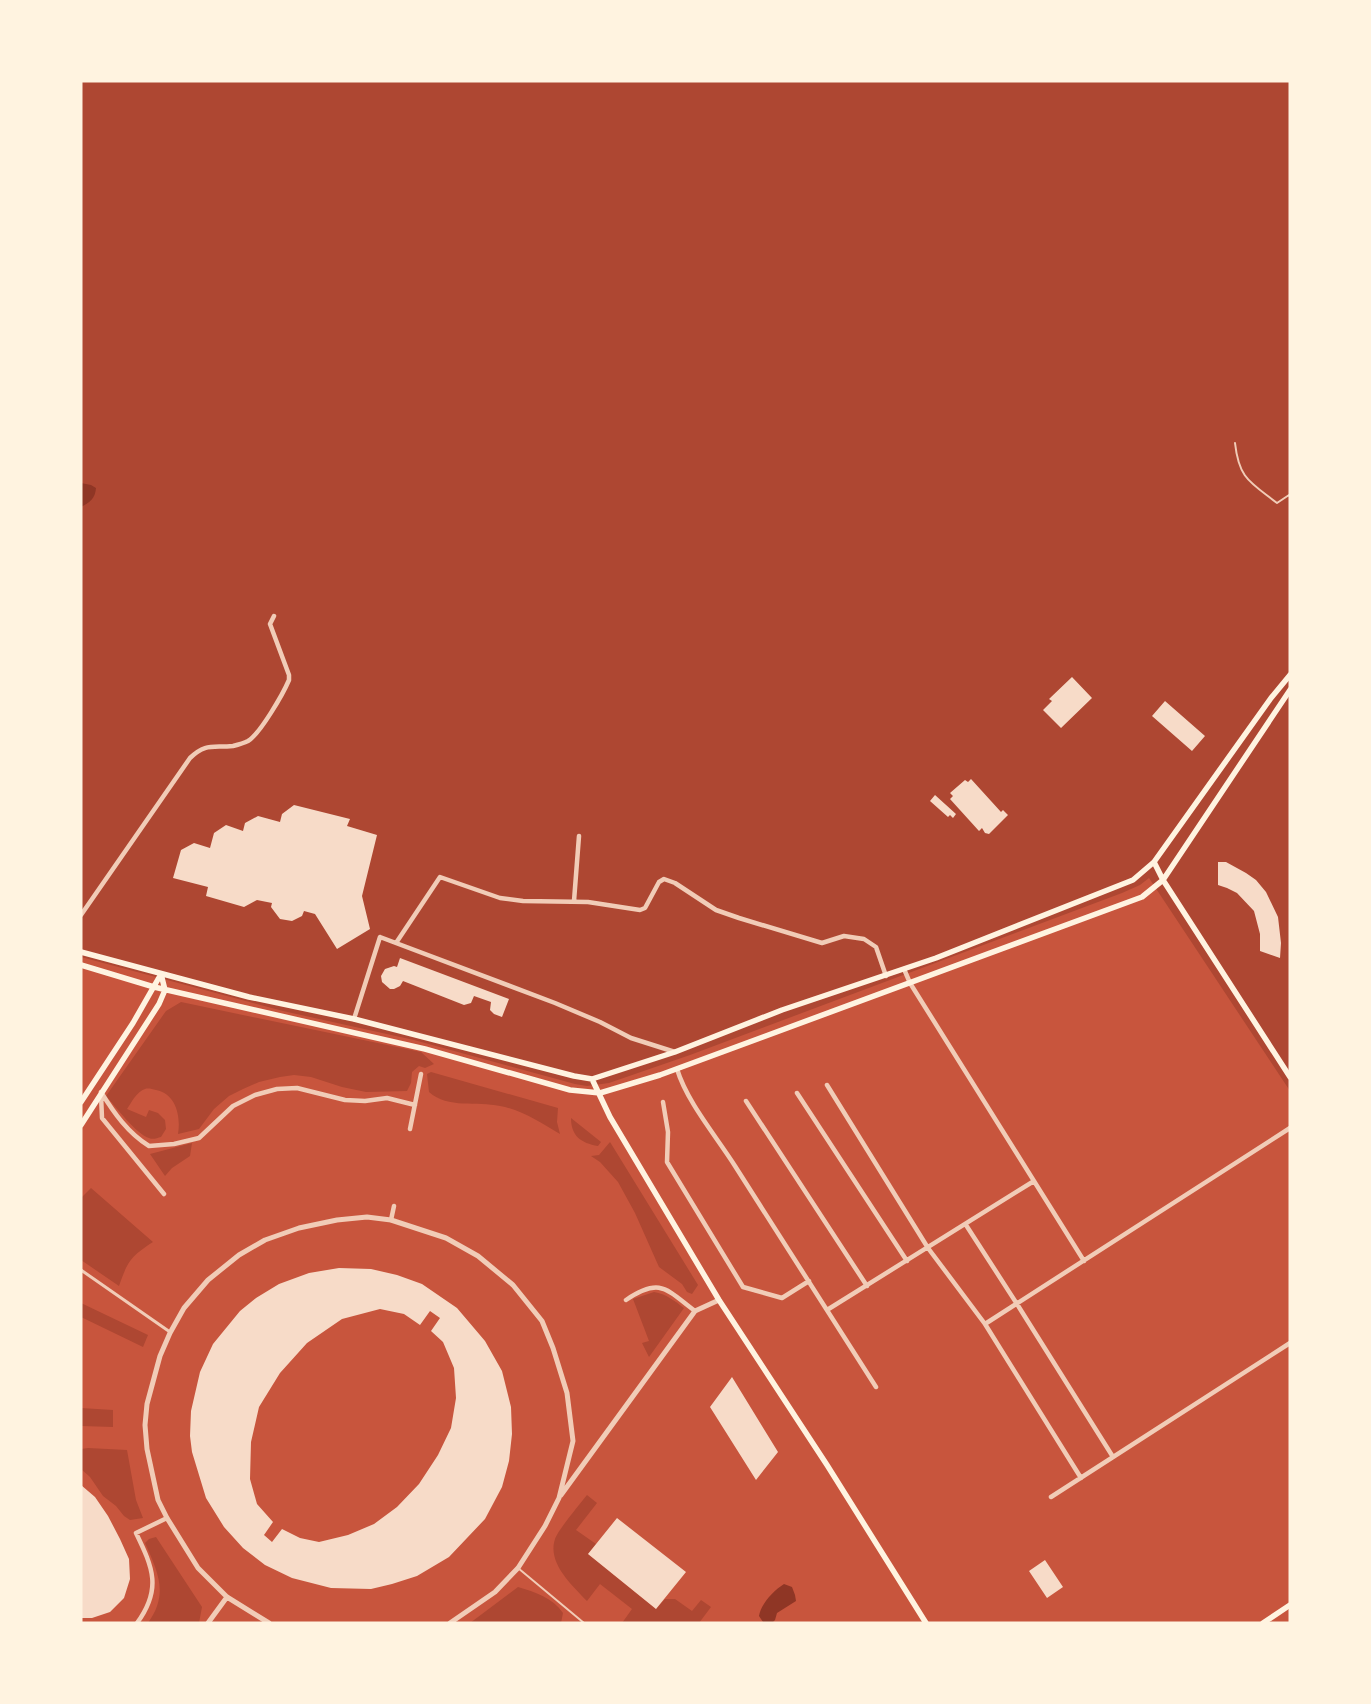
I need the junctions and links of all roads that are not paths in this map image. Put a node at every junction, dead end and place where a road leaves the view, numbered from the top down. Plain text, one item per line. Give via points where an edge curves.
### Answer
1 (1235, 443) dead end
2 (1290, 497) edge
3 (274, 616) dead end
4 (1290, 675) edge
5 (1290, 690) edge
6 (578, 836) dead end
7 (1154, 862) junction
8 (1163, 880) junction
9 (574, 901) junction
10 (81, 915) edge
11 (396, 943) junction
12 (81, 952) edge
13 (81, 966) edge
14 (904, 969) junction
15 (161, 974) junction
16 (886, 976) junction
17 (910, 983) junction
18 (154, 988) junction
19 (164, 990) junction
20 (354, 1019) junction
21 (675, 1052) junction
22 (677, 1069) junction
23 (421, 1074) dead end
24 (1290, 1077) edge
25 (592, 1079) junction
26 (827, 1085) dead end
27 (101, 1092) junction
28 (600, 1093) junction
29 (797, 1093) dead end
30 (746, 1100) dead end
31 (81, 1102) edge
32 (663, 1102) dead end
33 (415, 1105) junction
34 (81, 1125) edge
35 (1290, 1128) edge
36 (410, 1129) dead end
37 (1034, 1182) junction
38 (164, 1194) dead end
39 (394, 1206) dead end
40 (391, 1220) junction
41 (966, 1226) junction
42 (928, 1248) junction
43 (907, 1261) junction
44 (1084, 1261) junction
45 (81, 1270) edge
46 (809, 1282) junction
47 (867, 1286) junction
48 (626, 1300) dead end
49 (719, 1300) junction
50 (1017, 1304) junction
51 (695, 1310) junction
52 (827, 1310) junction
53 (985, 1324) junction
54 (170, 1333) junction
55 (1290, 1343) edge
56 (876, 1387) dead end
57 (1113, 1457) junction
58 (1081, 1478) junction
59 (1052, 1497) dead end
60 (560, 1498) junction
61 (167, 1518) junction
62 (518, 1568) junction
63 (227, 1597) junction
64 (1290, 1605) edge
65 (137, 1623) edge
66 (208, 1623) edge
67 (269, 1623) edge
68 (450, 1623) edge
69 (584, 1623) edge
70 (926, 1623) edge
71 (1263, 1623) edge

1 - 2 lane via 1244,476 1277,503
3 - 10 street via 270,624 289,680 261,727 247,741 234,746 199,749 190,758
4 - 7 main road
5 - 8 main road
6 - 9 street
7 - 8 main road
7 - 14 main road via 1133,880
8 - 17 main road via 1142,897
8 - 24 main road
9 - 11 street via 500,898 440,877
9 - 16 street via 640,910 645,908 659,882 664,879 716,910 776,929 822,942 844,936 864,939 876,947
11 - 20 street via 380,937
11 - 21 street via 555,1002 631,1038
12 - 15 main road
13 - 18 main road
14 - 16 main road
14 - 17 street
15 - 18 main road
15 - 19 main road
15 - 20 main road
16 - 21 main road via 782,1010
17 - 22 main road
17 - 37 street
18 - 19 main road
18 - 31 main road
19 - 27 main road via 159,1004
19 - 28 main road via 425,1049 570,1090
20 - 25 main road
21 - 25 main road
22 - 28 main road
22 - 46 street via 687,1095 717,1136
23 - 33 street
25 - 28 main road
26 - 42 street
27 - 33 street via 130,1131 149,1146 199,1138 233,1106 277,1088 297,1088 345,1100 386,1098
27 - 34 main road
27 - 38 street via 102,1118
28 - 49 main road via 610,1117
29 - 43 street
30 - 47 street
32 - 46 street via 668,1132 667,1162 743,1287 782,1298
33 - 36 street
35 - 44 street
37 - 41 street
37 - 44 street
39 - 40 street
40 - 54 street via 368,1217 337,1220 265,1240 239,1255 208,1280 184,1308
40 - 60 street via 446,1238 478,1256 513,1285 542,1321 567,1393 572,1441
41 - 42 street
41 - 50 street
42 - 43 street
42 - 53 street
43 - 47 street
44 - 50 street
45 - 54 street
46 - 52 street
47 - 52 street
48 - 51 street via 644,1289 659,1287
49 - 51 street
49 - 70 main road
50 - 53 street
50 - 57 street
51 - 60 street
52 - 56 street
53 - 58 street
54 - 61 street via 154,1376 145,1425 151,1473
55 - 57 street
57 - 58 street
58 - 59 street
60 - 62 street
61 - 63 street via 198,1568
61 - 65 street via 136,1534 150,1563 152,1586 148,1608
62 - 68 street via 495,1592
62 - 69 lane
63 - 66 street
63 - 67 street
64 - 71 main road

